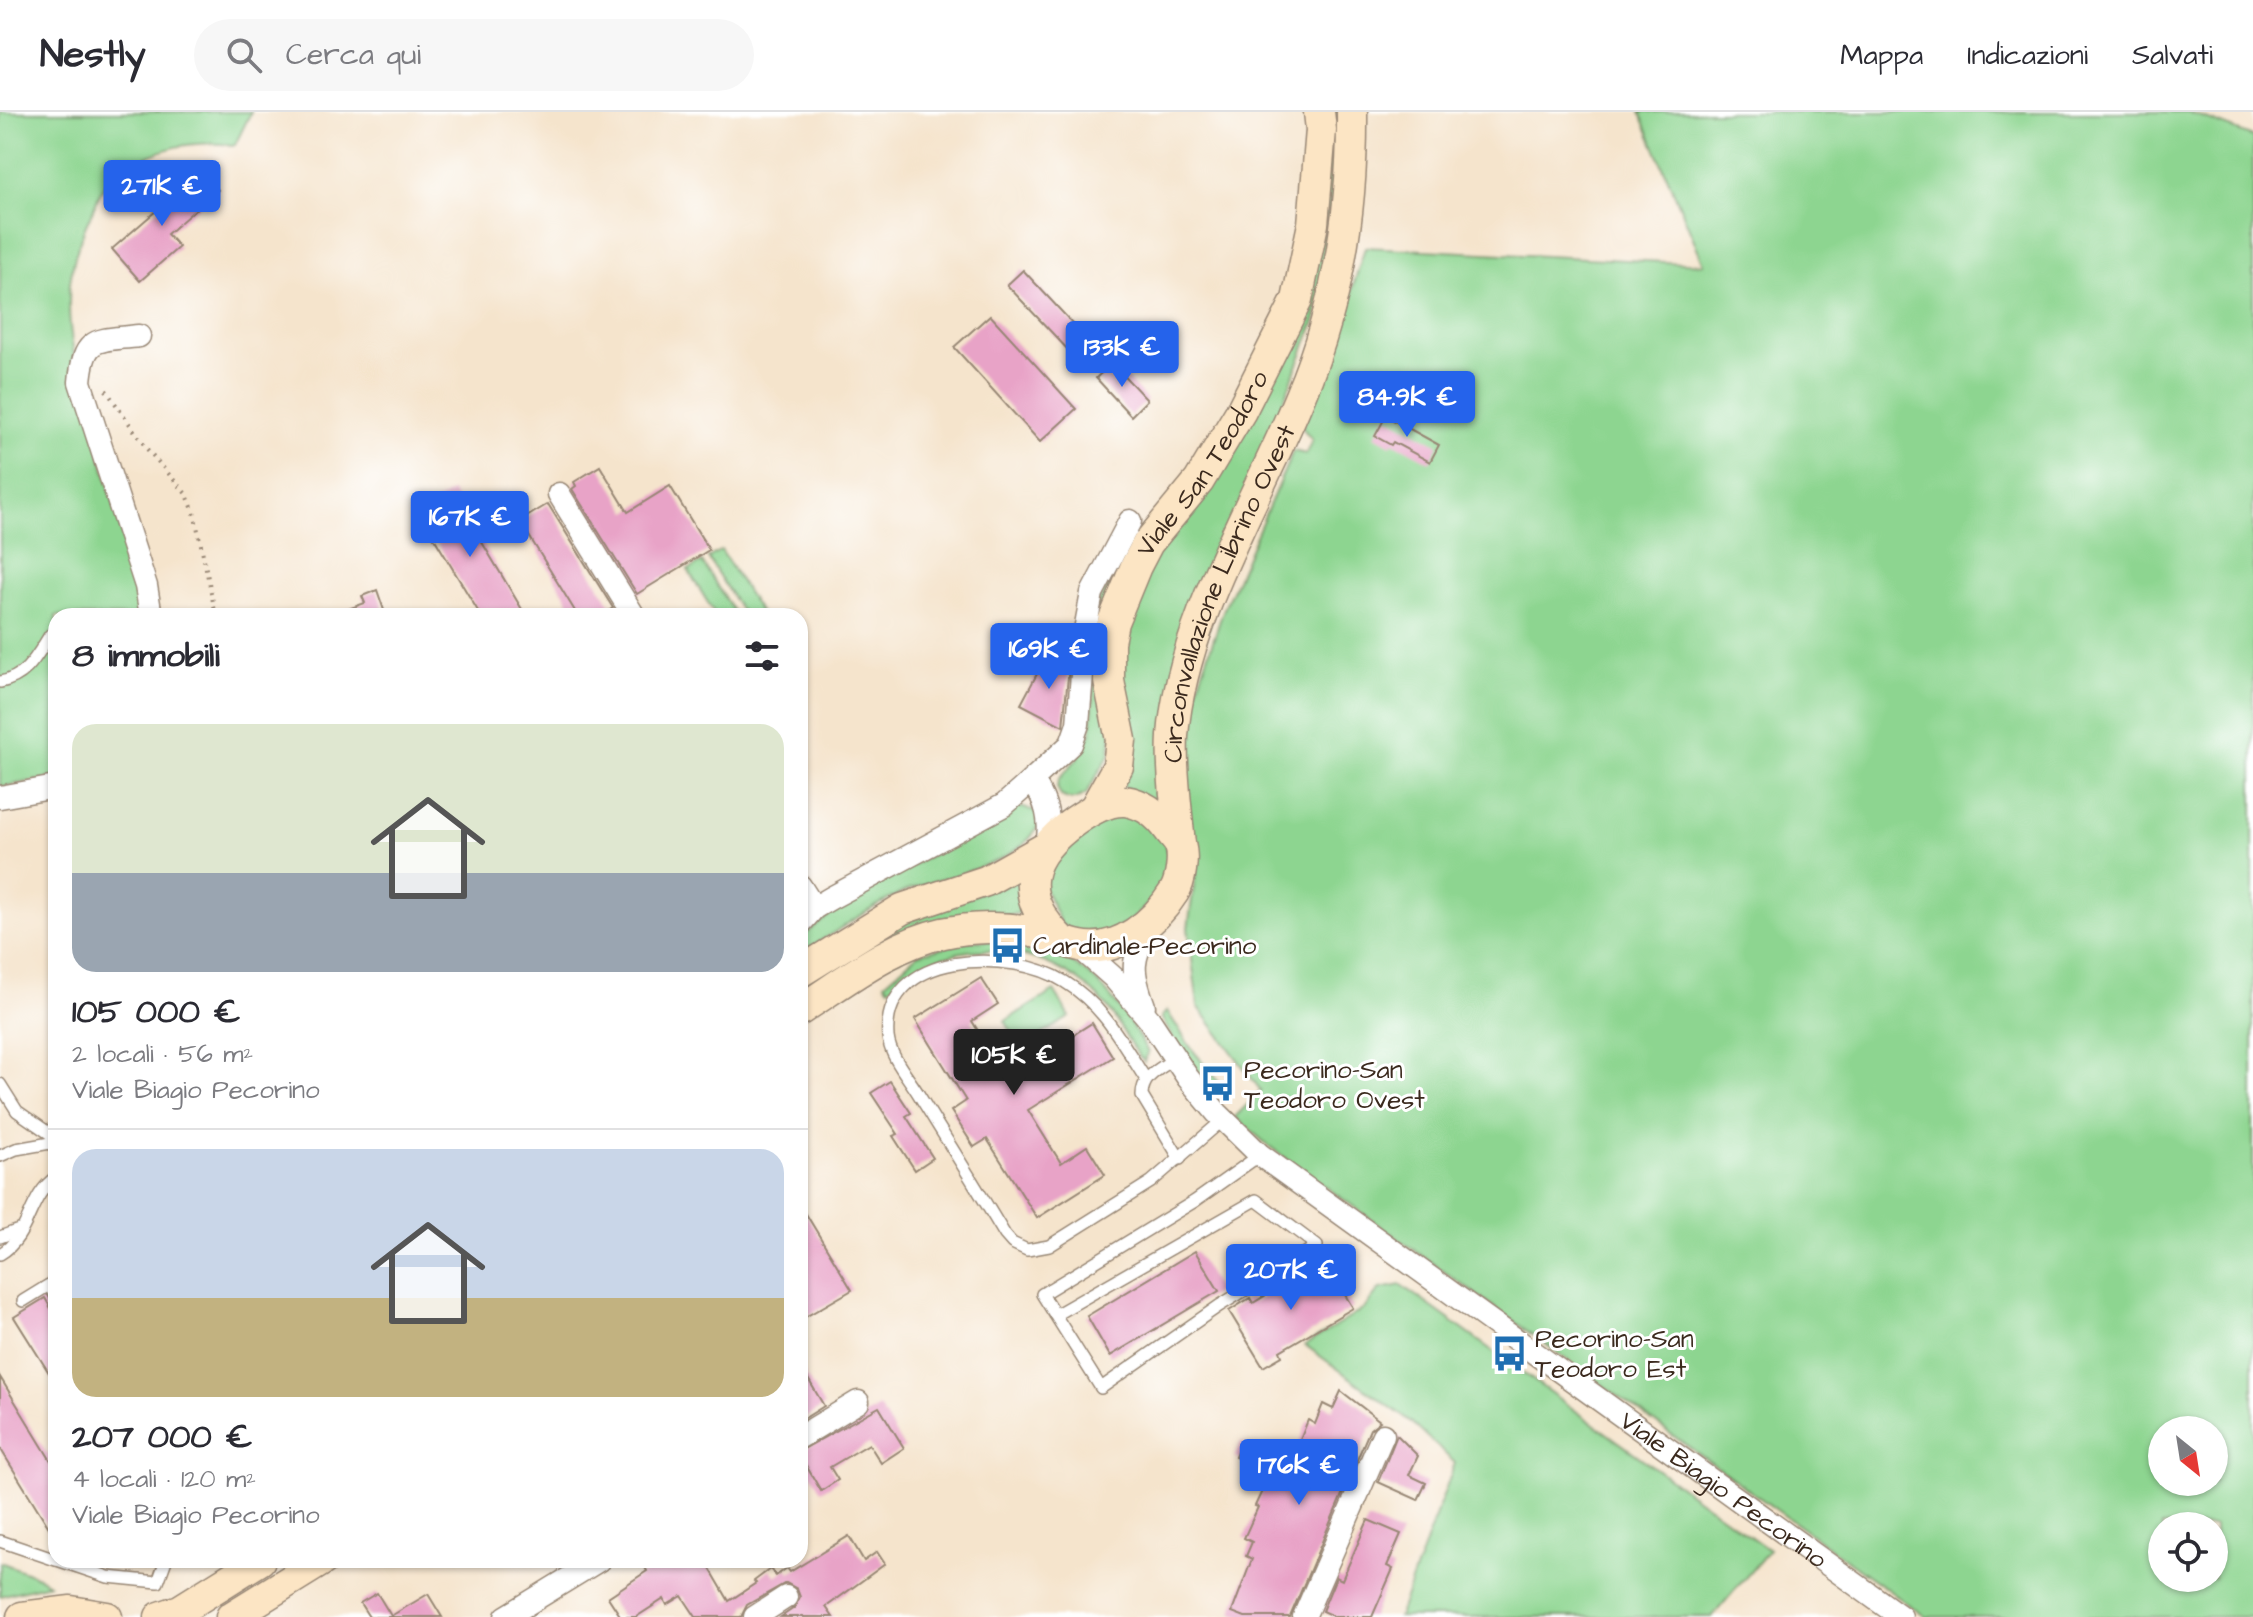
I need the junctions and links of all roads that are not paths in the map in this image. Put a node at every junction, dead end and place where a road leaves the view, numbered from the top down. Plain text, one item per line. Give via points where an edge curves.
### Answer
1 (1319, 112) edge
2 (1352, 112) edge
3 (139, 336) dead end
4 (559, 494) dead end
5 (1130, 521) dead end
6 (149, 608) edge
7 (629, 608) edge
8 (48, 638) edge
9 (0, 682) edge
10 (1037, 787) junction
11 (48, 788) edge
12 (0, 797) edge
13 (1090, 811) junction
14 (1180, 845) junction
15 (1045, 847) junction
16 (808, 915) edge
17 (1150, 921) junction
18 (1069, 943) junction
19 (808, 967) edge
20 (808, 1005) edge
21 (1149, 1019) junction
22 (1174, 1059) junction
23 (1145, 1078) junction
24 (0, 1084) edge
25 (1224, 1119) junction
26 (48, 1135) edge
27 (48, 1142) edge
28 (1260, 1155) junction
29 (0, 1156) edge
30 (1180, 1159) junction
31 (48, 1184) edge
32 (23, 1229) junction
33 (0, 1237) edge
34 (0, 1254) edge
35 (48, 1286) edge
36 (23, 1301) dead end
37 (1055, 1315) junction
38 (858, 1402) dead end
39 (808, 1432) edge
40 (1383, 1435) dead end
41 (0, 1541) edge
42 (48, 1557) edge
43 (81, 1568) edge
44 (163, 1568) edge
45 (247, 1568) edge
46 (310, 1568) edge
47 (586, 1568) edge
48 (786, 1597) dead end
49 (22, 1617) edge
50 (107, 1617) edge
51 (160, 1617) edge
52 (231, 1617) edge
53 (506, 1617) edge
54 (755, 1617) edge
55 (1304, 1617) edge
56 (1901, 1617) edge

1 - 13 main road, Viale San Teodoro via 1315,210 1297,300 1199,481 1148,543 1113,622 1109,681 1121,740 1118,766
2 - 14 main road, Circonvallazione Librino Ovest via 1347,225 1327,320 1300,398 1199,623 1184,681 1173,737
3 - 6 street via 96,341 88,347 80,382
4 - 7 street
5 - 10 street via 1092,593 1078,724 1071,744
8 - 9 lane via 26,672
10 - 13 street via 1067,808
10 - 15 street via 1050,827
10 - 16 street
11 - 12 street
13 - 14 main road via 1124,801 1149,808
13 - 15 main road
14 - 17 main road via 1177,886
15 - 18 main road via 1034,864 1035,905 1047,926
15 - 19 main road via 986,881 902,909
17 - 18 main road via 1112,945
17 - 21 street via 1133,964
18 - 20 main road via 1031,931 944,933 895,951
18 - 21 street via 1114,978
21 - 22 street, Viale Biagio Pecorino
22 - 23 lane
22 - 25 street, Viale Biagio Pecorino
23 - 30 lane via 1142,1096
23 - 30 lane via 1099,1008 1036,968 994,960 944,966 918,978 889,1009 890,1046 1005,1235 1019,1247 1049,1246
24 - 26 lane via 17,1111
25 - 28 street, Viale Biagio Pecorino
25 - 30 lane
27 - 29 lane
28 - 37 lane via 1042,1294
28 - 56 street, Viale Biagio Pecorino
31 - 32 lane
32 - 33 lane
32 - 34 lane
35 - 36 lane
37 - 37 lane via 1101,1388 1317,1246 1256,1200
38 - 39 street
40 - 55 street
41 - 42 lane
43 - 44 lane via 108,1577 158,1582
45 - 51 main road
46 - 52 main road
47 - 53 street
48 - 54 street
49 - 50 main road via 71,1611

